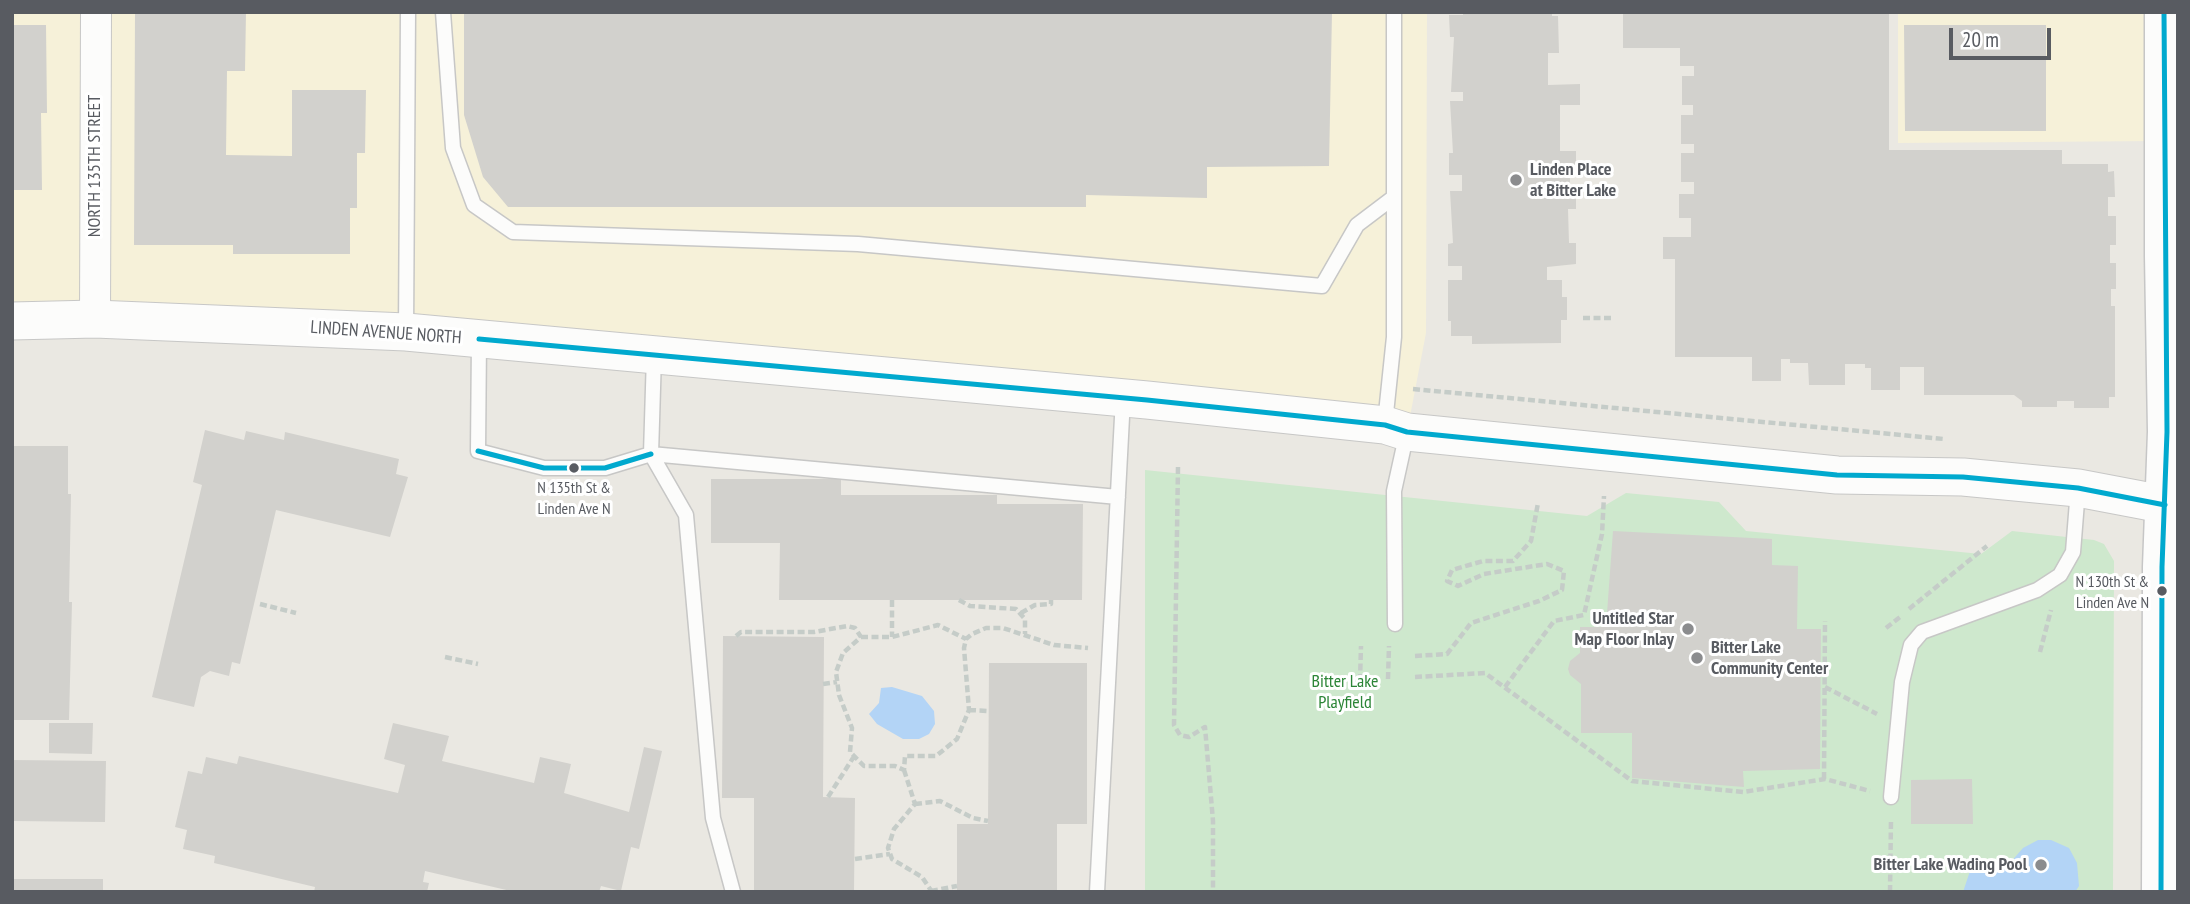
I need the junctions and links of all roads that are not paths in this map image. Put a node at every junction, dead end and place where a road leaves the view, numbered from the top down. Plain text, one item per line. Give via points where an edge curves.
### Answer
1 (96, 12) edge
2 (408, 12) edge
3 (443, 12) edge
4 (1394, 12) edge
5 (2169, 35) edge
6 (2171, 176) edge
7 (1394, 197) junction
8 (2171, 255) edge
9 (95, 319) junction
10 (12, 321) edge
11 (406, 332) junction
12 (479, 339) junction
13 (654, 355) junction
14 (1123, 398) junction
15 (1396, 429) junction
16 (651, 454) junction
17 (2078, 488) junction
18 (1118, 497) junction
19 (2171, 506) edge
20 (1395, 624) dead end
21 (1891, 797) road end
22 (733, 892) edge
23 (1097, 892) edge
24 (2161, 892) edge

1 - 9 street, NORTH 135TH STREET
2 - 11 lane
3 - 7 lane via 453,148 474,205 513,232 858,244 1322,286 1357,225
4 - 7 lane
5 - 6 main road
6 - 8 main road
7 - 15 lane
8 - 19 main road
9 - 10 street, LINDEN AVENUE NORTH
9 - 11 street, LINDEN AVENUE NORTH
11 - 12 street, LINDEN AVENUE NORTH
12 - 13 street, LINDEN AVENUE NORTH
12 - 16 lane via 478,451 544,468 604,468
13 - 14 street, LINDEN AVENUE NORTH
13 - 16 lane
14 - 15 street, LINDEN AVENUE NORTH
14 - 18 lane
15 - 17 street, LINDEN AVENUE NORTH via 1837,475 1963,477
15 - 20 lane
16 - 18 lane
16 - 22 lane via 686,515 713,818
17 - 19 street, LINDEN AVENUE NORTH
17 - 21 lane via 2073,552 2060,575 2037,590 1922,632 1910,645
18 - 23 lane
19 - 24 main road

